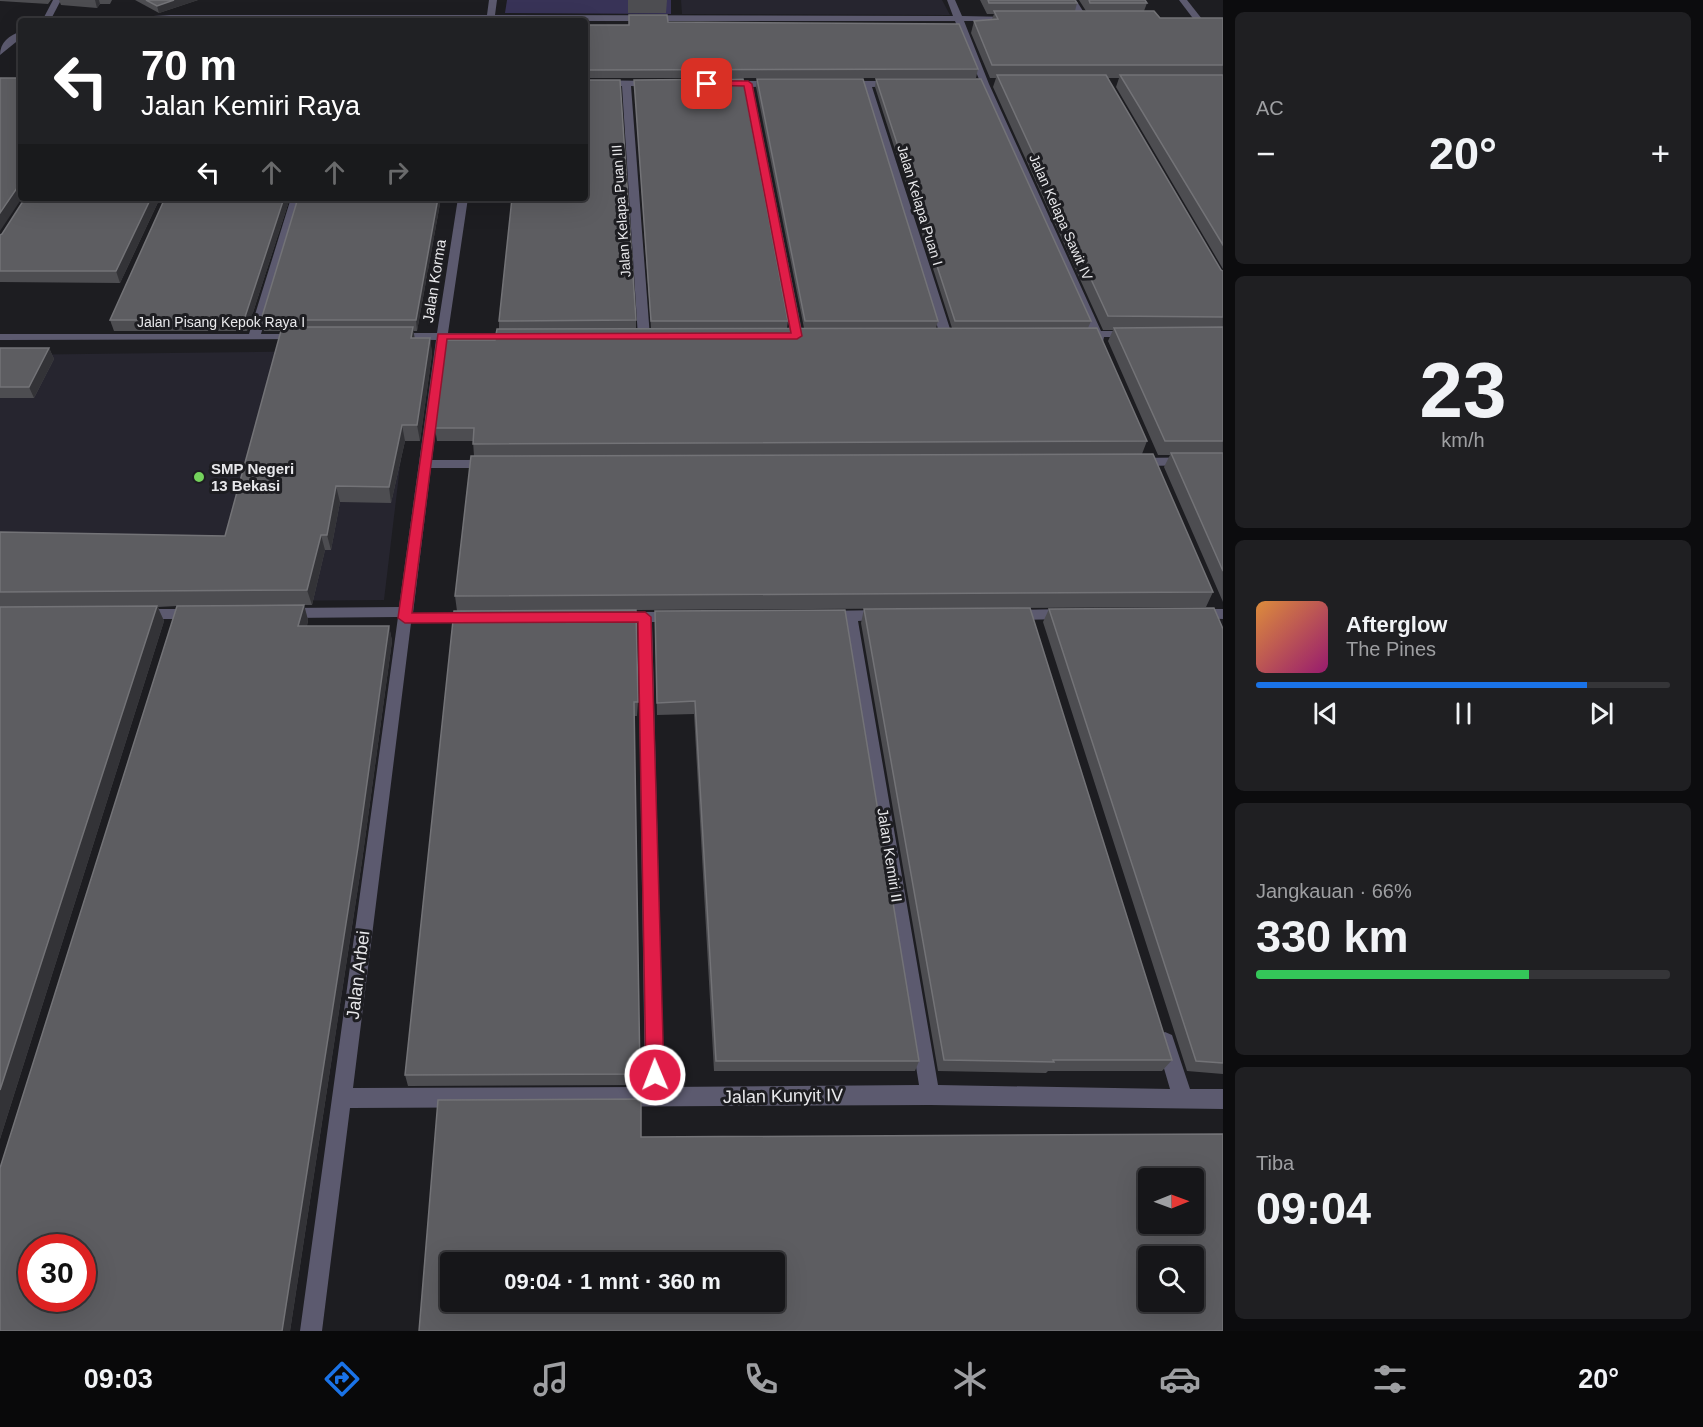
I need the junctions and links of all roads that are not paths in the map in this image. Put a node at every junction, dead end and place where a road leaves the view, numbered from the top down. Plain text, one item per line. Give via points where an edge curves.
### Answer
1 (57, 0) edge
2 (493, 0) edge
3 (951, 0) edge
4 (1072, 0) edge
5 (1183, 0) edge
6 (48, 18) edge
7 (143, 18) edge
8 (383, 18) edge
9 (490, 18) edge
10 (960, 18) junction
11 (588, 19) edge
12 (1017, 19) edge
13 (1073, 19) edge
14 (1084, 19) junction
15 (1096, 19) edge
16 (1187, 19) edge
17 (18, 36) edge
18 (0, 52) edge
19 (588, 83) edge
20 (626, 83) junction
21 (659, 84) edge
22 (714, 84) edge
23 (748, 84) junction
24 (784, 84) edge
25 (831, 84) edge
26 (867, 84) junction
27 (903, 84) edge
28 (295, 201) edge
29 (463, 201) edge
30 (1073, 334) edge
31 (1096, 334) junction
32 (1142, 334) edge
33 (946, 335) edge
34 (381, 336) edge
35 (442, 336) junction
36 (797, 336) edge
37 (0, 337) edge
38 (254, 337) junction
39 (312, 337) edge
40 (525, 337) edge
41 (644, 337) edge
42 (1105, 351) edge
43 (1223, 461) edge
44 (1128, 462) edge
45 (425, 464) junction
46 (509, 464) edge
47 (269, 613) edge
48 (1220, 613) edge
49 (129, 614) edge
50 (176, 614) junction
51 (211, 614) edge
52 (1031, 614) junction
53 (1078, 614) edge
54 (1183, 614) edge
55 (406, 615) junction
56 (896, 615) edge
57 (997, 615) edge
58 (690, 616) edge
59 (805, 616) edge
60 (850, 616) junction
61 (609, 617) edge
62 (645, 617) junction
63 (490, 618) edge
64 (169, 636) edge
65 (1038, 637) edge
66 (1162, 1030) edge
67 (930, 1095) junction
68 (342, 1098) junction
69 (655, 1098) junction
70 (1183, 1098) junction
71 (1223, 1099) edge
72 (311, 1331) edge

1 - 6 street
2 - 9 street
3 - 10 street, Jalan Kelapa Sawit IV
4 - 14 street
5 - 16 street via 1202,19
7 - 8 street
10 - 11 street
10 - 12 street
10 - 31 street, Jalan Kelapa Sawit IV via 985,84
13 - 14 street
14 - 15 street
17 - 18 street
19 - 20 street
20 - 21 street
20 - 41 street, Jalan Kelapa Puan III
22 - 23 street
23 - 24 street
23 - 36 street
25 - 26 street
26 - 27 street
26 - 33 street, Jalan Kelapa Puan I
28 - 38 street
29 - 35 street, Jalan Korma
30 - 31 street
31 - 32 street
31 - 42 street, Jalan Kelapa Sawit IV
34 - 35 street
35 - 40 street
35 - 45 street, Jalan Korma
37 - 38 street, Jalan Pisang Kepok Raya I via 106,332
38 - 39 street, Jalan Pisang Kepok Raya I
43 - 44 street
45 - 46 street
45 - 55 street, Jalan Korma
47 - 55 street
48 - 54 street
49 - 50 street
50 - 51 street
50 - 64 street
52 - 53 street
52 - 57 street
52 - 65 street
55 - 63 street
55 - 68 street, Jalan Arbei
56 - 60 street
58 - 62 street
59 - 60 street
60 - 67 street, Jalan Kemiri II
61 - 62 street
62 - 69 street
66 - 70 street
67 - 69 street, Jalan Kunyit IV
67 - 70 street, Jalan Kunyit IV
68 - 69 street, Jalan Kunyit IV
68 - 72 street, Jalan Arbei
70 - 71 street, Jalan Kunyit IV

